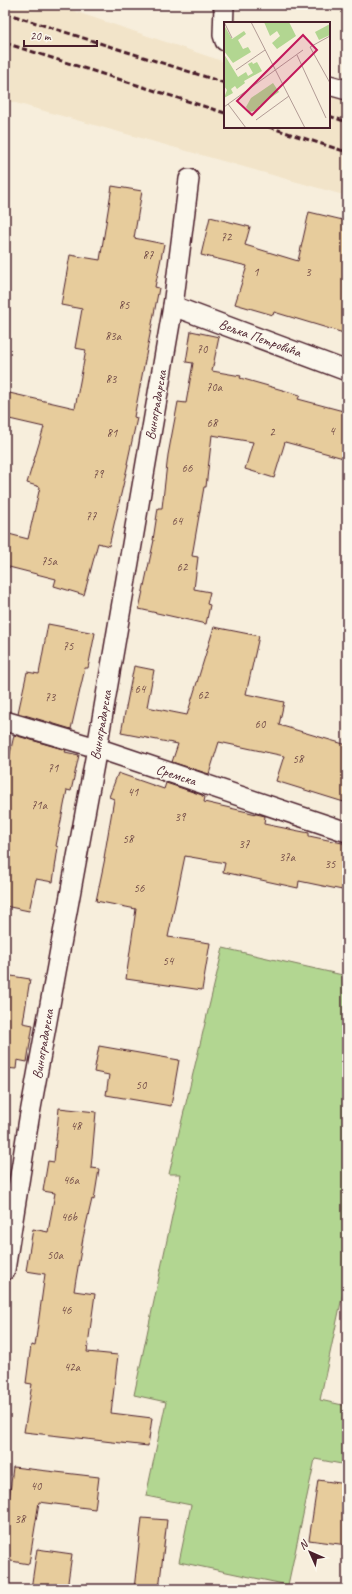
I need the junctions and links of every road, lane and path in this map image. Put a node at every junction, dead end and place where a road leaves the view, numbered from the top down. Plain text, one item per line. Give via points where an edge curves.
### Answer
1 (224, 5) edge
2 (224, 39) edge
3 (330, 85) edge
4 (347, 90) edge
5 (189, 179) dead end
6 (172, 306) junction
7 (347, 371) edge
8 (5, 721) edge
9 (98, 748) junction
10 (347, 832) edge
11 (5, 1270) edge

1 - 2 street
3 - 4 street
5 - 6 street, Виноградарска
6 - 7 street, Вељка Петровића
6 - 9 street, Виноградарска
8 - 9 street, Сремска
9 - 10 street, Сремска
9 - 11 street, Виноградарска via 29,1119

